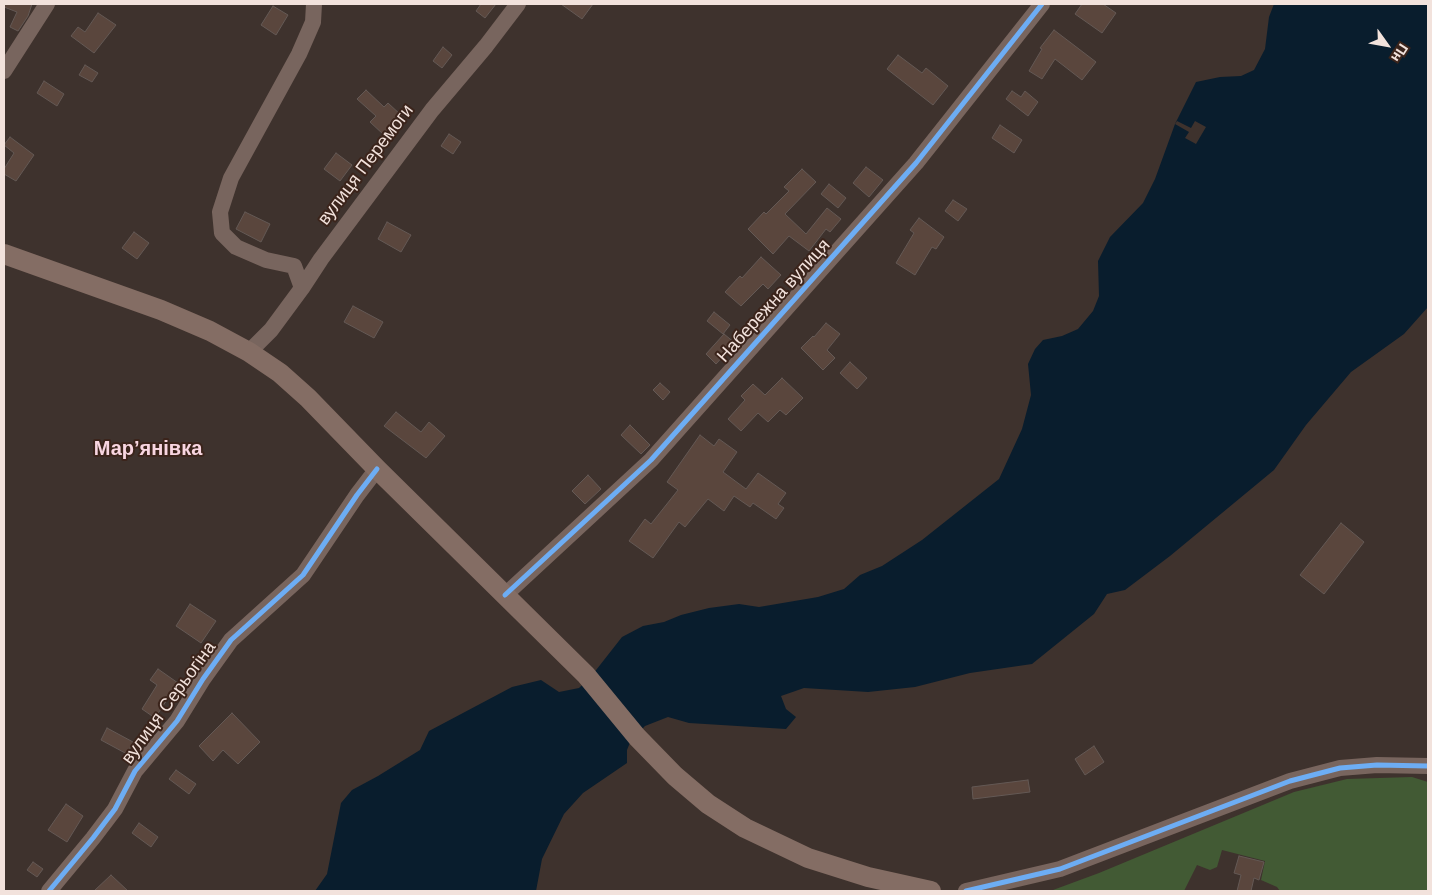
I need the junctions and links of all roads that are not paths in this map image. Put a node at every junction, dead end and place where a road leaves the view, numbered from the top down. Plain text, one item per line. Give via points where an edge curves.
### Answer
1 (47, 4) edge
2 (314, 4) edge
3 (518, 4) edge
4 (1042, 4) edge
5 (4, 71) edge
6 (4, 254) edge
7 (302, 288) junction
8 (249, 352) junction
9 (377, 469) junction
10 (505, 595) junction
11 (1428, 766) edge
12 (867, 884) edge
13 (49, 891) edge
14 (931, 891) edge
15 (966, 891) edge

1 - 5 street
2 - 7 street via 313,22 299,54 231,178 220,212 222,233 236,247 266,260 294,266
3 - 7 street, вулиця Перемоги via 432,110
4 - 10 street, Набережна вулиця via 916,163 651,460
6 - 8 main road via 161,310
7 - 8 street, вулиця Перемоги via 271,330
8 - 9 main road via 308,398
9 - 10 main road
9 - 13 street, вулиця Серьогіна via 303,575 231,640 177,720 135,771 93,838
10 - 12 main road via 586,675 637,737 708,804 745,828
11 - 15 street via 1378,765 1331,770 1290,782 1060,869
12 - 14 main road

